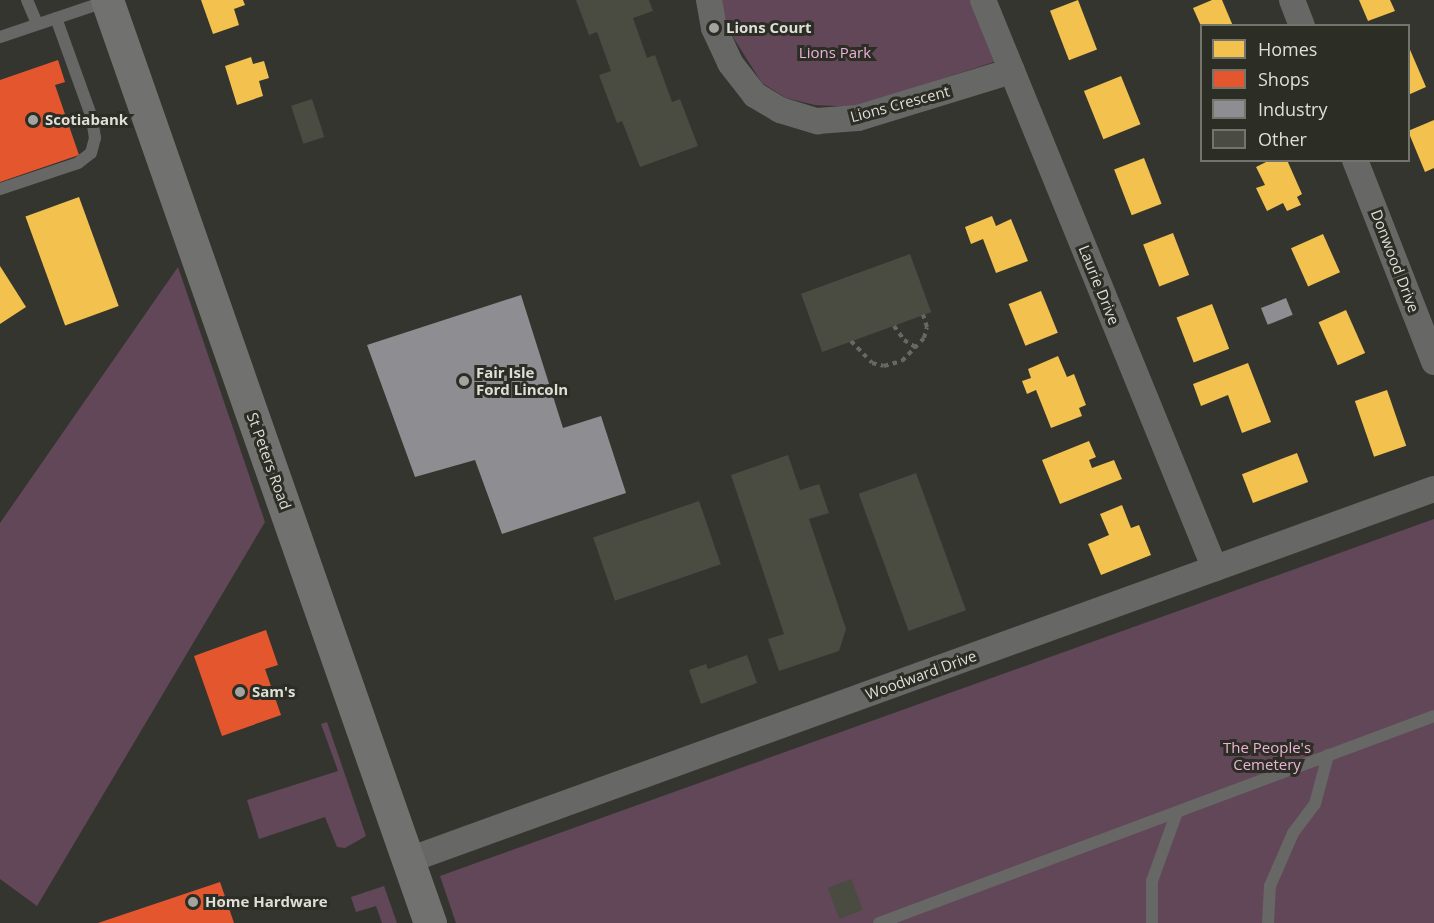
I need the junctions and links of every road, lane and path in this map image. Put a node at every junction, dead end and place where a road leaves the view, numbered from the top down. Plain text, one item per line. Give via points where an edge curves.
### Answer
1 (27, 0) edge
2 (107, 0) edge
3 (709, 0) edge
4 (983, 0) edge
5 (1292, 0) edge
6 (56, 18) junction
7 (37, 24) junction
8 (1301, 24) edge
9 (0, 37) edge
10 (1012, 71) junction
11 (1356, 162) edge
12 (0, 189) edge
13 (923, 315) dead end
14 (894, 326) dead end
15 (851, 341) dead end
16 (917, 348) junction
17 (1434, 362) edge
18 (1434, 489) edge
19 (1215, 569) junction
20 (1434, 716) edge
21 (1328, 756) junction
22 (1177, 812) junction
23 (409, 860) junction
24 (430, 923) edge
25 (879, 923) edge
26 (1152, 923) edge
27 (1268, 923) edge

1 - 7 lane
2 - 6 lane
2 - 23 main road, St Peters Road
3 - 10 street, Lions Crescent via 714,28 729,63 755,94 780,110 817,121 858,118
4 - 10 street, Laurie Drive
5 - 8 street
6 - 7 lane
6 - 12 lane via 92,118 95,138 91,153 78,163
7 - 9 lane
10 - 19 street, Laurie Drive
11 - 17 street, Donwood Drive
13 - 16 path via 927,327
14 - 16 path via 904,340
15 - 16 path via 872,363 884,366 902,361
18 - 19 street, Woodward Drive
19 - 23 street, Woodward Drive
20 - 21 lane
21 - 22 lane
21 - 27 lane via 1315,804 1293,833 1270,885
22 - 25 lane
22 - 26 lane via 1152,880
23 - 24 main road, St Peters Road

